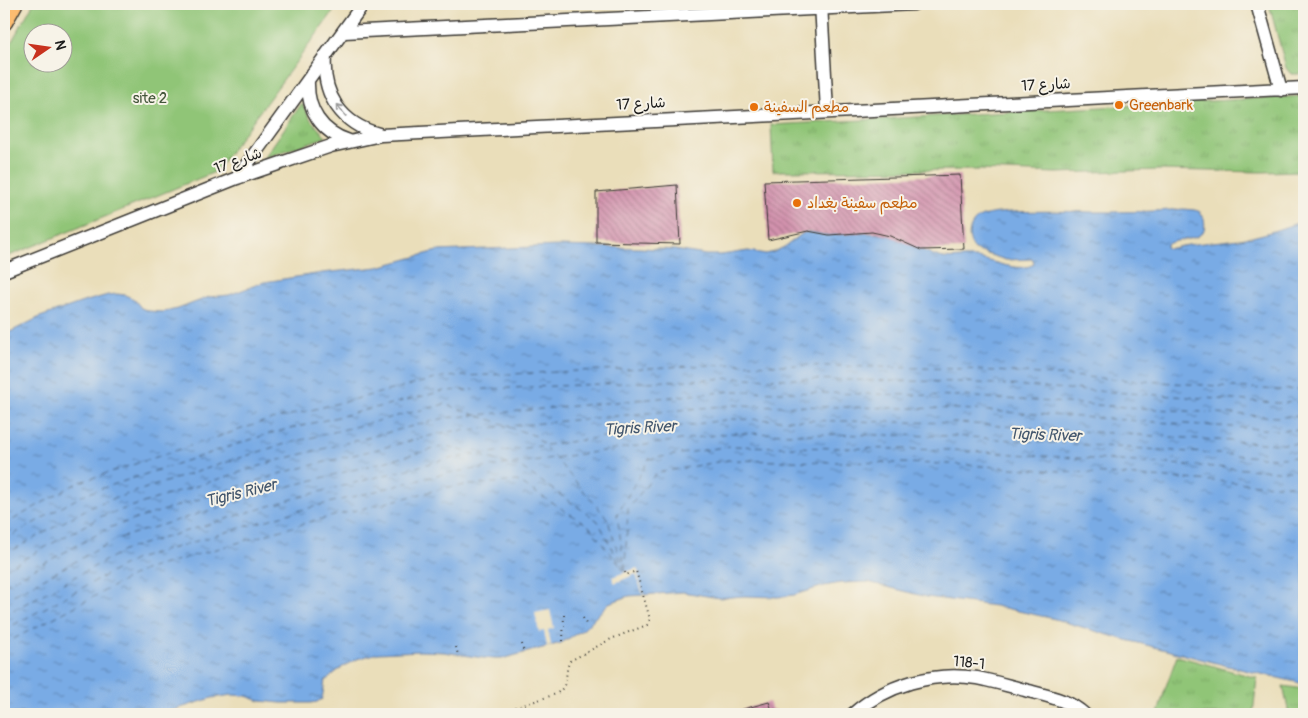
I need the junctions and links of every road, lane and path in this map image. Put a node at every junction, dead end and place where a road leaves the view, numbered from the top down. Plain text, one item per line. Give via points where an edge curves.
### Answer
1 (14, 4) edge
2 (363, 4) edge
3 (914, 4) edge
4 (1257, 4) edge
5 (821, 6) edge
6 (4, 22) edge
7 (344, 32) junction
8 (326, 56) junction
9 (308, 81) junction
10 (1304, 88) edge
11 (1281, 90) junction
12 (827, 111) junction
13 (381, 135) junction
14 (349, 141) junction
15 (237, 178) junction
16 (4, 271) edge
17 (625, 572) dead end
18 (564, 615) dead end
19 (583, 618) dead end
20 (586, 626) dead end
21 (563, 641) dead end
22 (522, 644) dead end
23 (456, 647) dead end
24 (524, 653) dead end
25 (458, 656) dead end
26 (1067, 709) edge
27 (432, 714) edge
28 (853, 714) edge
29 (1084, 714) edge

1 - 6 main road
2 - 7 street
3 - 5 street
4 - 11 street
5 - 7 street
5 - 12 street
7 - 8 street
8 - 9 street
13 -> 8 street via 359,127 337,107 326,80
9 - 14 street via 309,101 317,119 331,133
9 - 15 street
10 - 11 street, شارع 17
11 - 12 street, شارع 17
12 - 13 street, شارع 17
13 - 14 street, شارع 17
14 - 15 street, شارع 17
15 - 16 street, شارع 17
17 - 27 path via 626,575 636,571 649,622 570,661 561,691 502,712
18 - 21 path
19 - 20 path
22 - 24 path
23 - 25 path
26 - 28 street, 118-1 via 1055,698 977,678 952,676 922,679 893,688
26 - 29 street, 118-1

